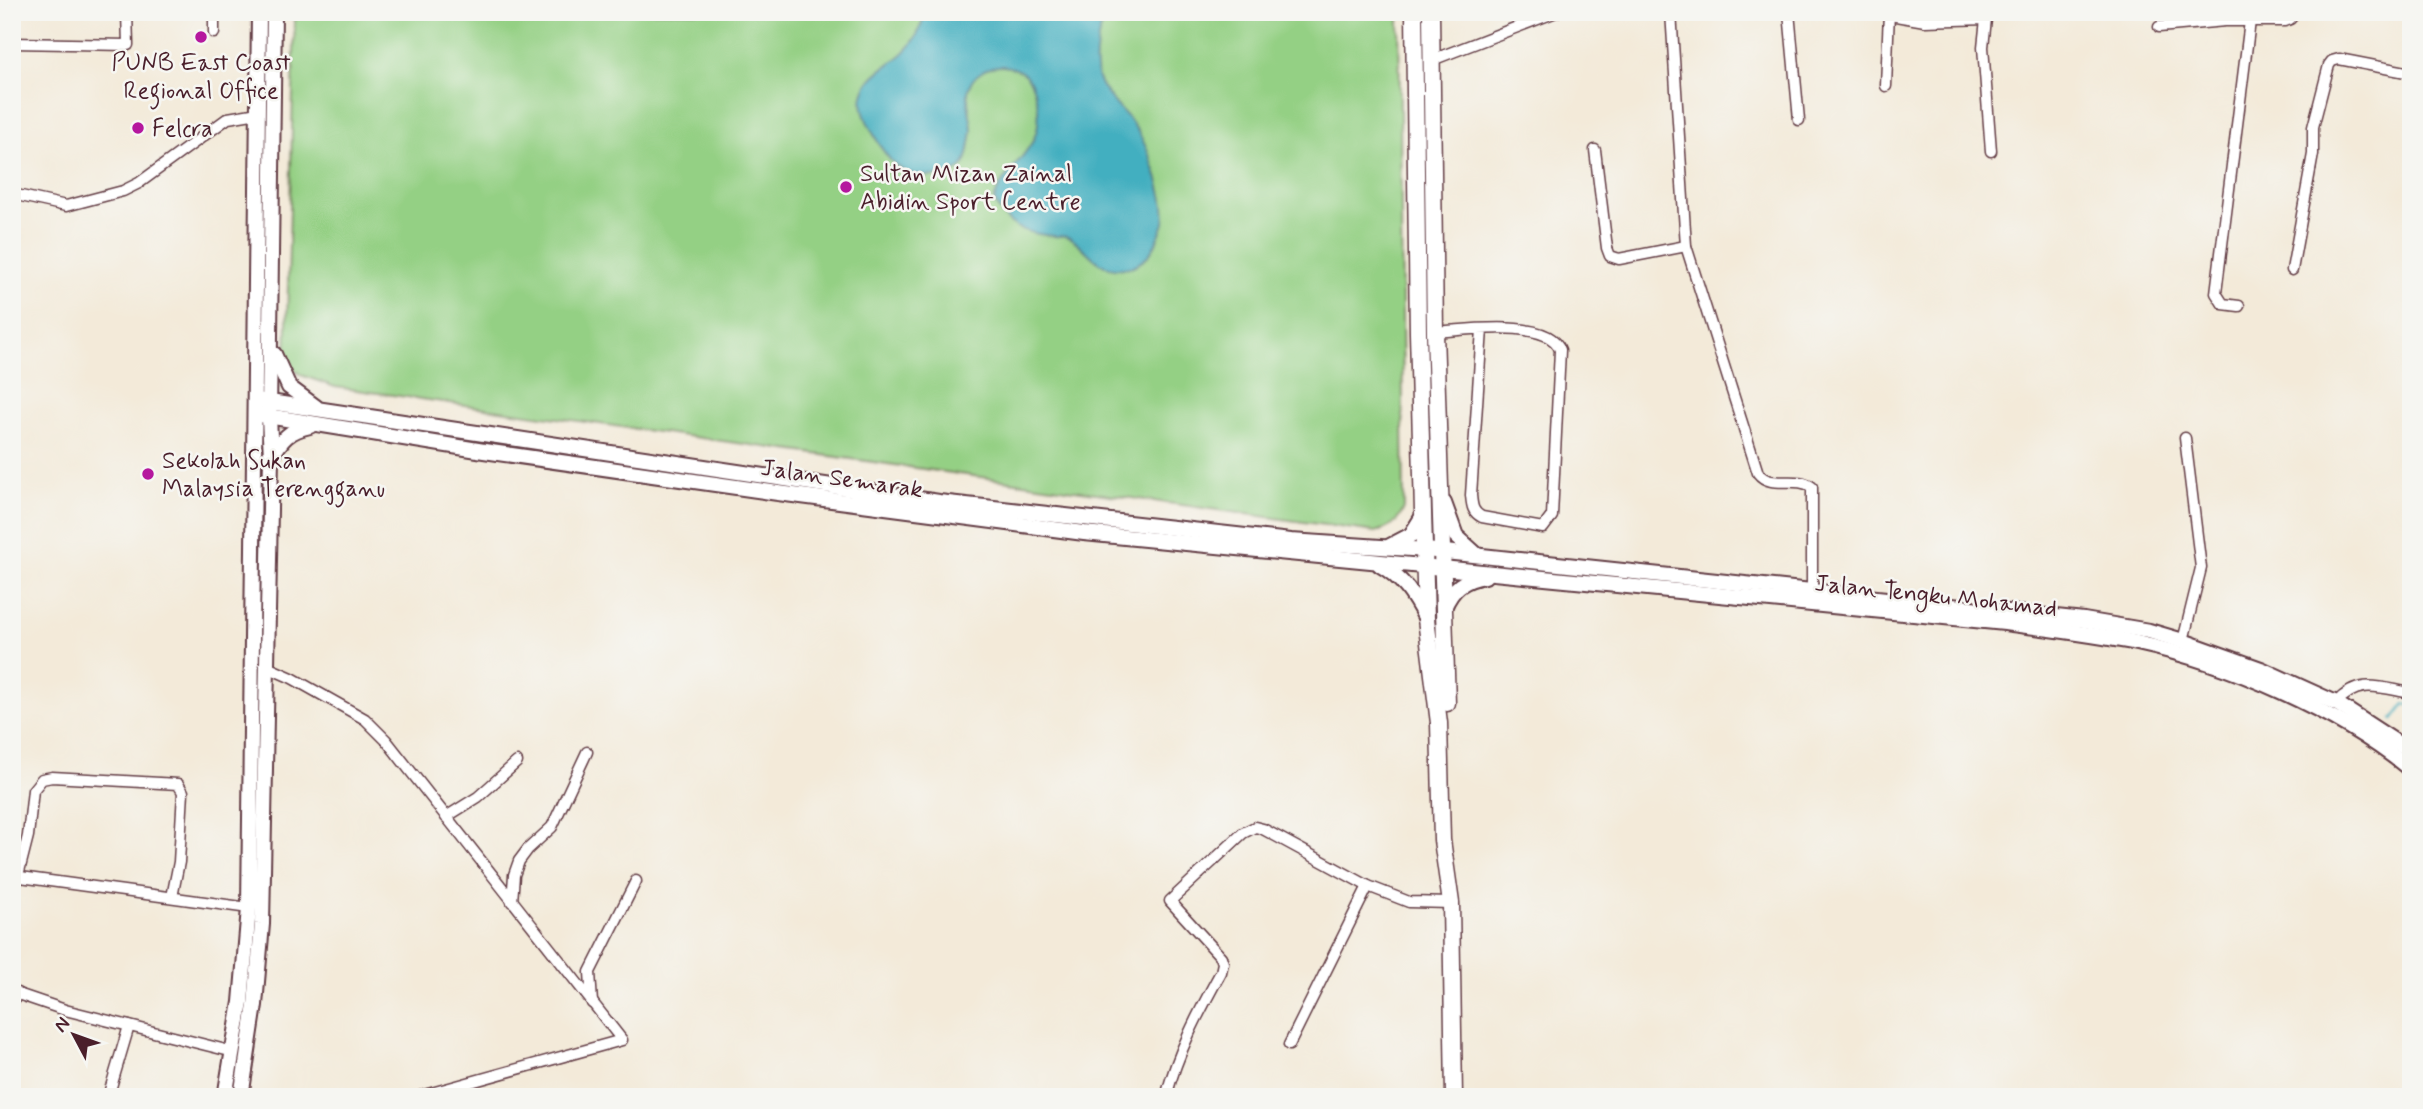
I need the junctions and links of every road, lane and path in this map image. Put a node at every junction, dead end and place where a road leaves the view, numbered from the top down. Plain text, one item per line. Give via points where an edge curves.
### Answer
1 (127, 12) edge
2 (214, 12) edge
3 (259, 12) edge
4 (274, 12) edge
5 (1414, 12) edge
6 (1431, 12) edge
7 (1556, 12) edge
8 (1671, 12) edge
9 (1789, 12) edge
10 (2296, 12) edge
11 (1889, 14) edge
12 (1987, 15) edge
13 (2250, 21) junction
14 (2159, 27) dead end
15 (214, 33) dead end
16 (12, 43) edge
17 (1432, 60) junction
18 (2411, 73) edge
19 (1886, 86) dead end
20 (258, 113) junction
21 (1799, 120) dead end
22 (1595, 150) dead end
23 (1991, 151) dead end
24 (12, 194) edge
25 (1686, 246) junction
26 (2292, 270) dead end
27 (2239, 306) dead end
28 (1482, 329) junction
29 (1435, 332) junction
30 (1418, 333) junction
31 (270, 346) junction
32 (263, 408) junction
33 (320, 418) junction
34 (2185, 438) dead end
35 (271, 457) junction
36 (1440, 492) junction
37 (1424, 514) junction
38 (1385, 547) junction
39 (1426, 550) junction
40 (1479, 556) junction
41 (1443, 560) junction
42 (1375, 562) junction
43 (1426, 566) junction
44 (1507, 573) junction
45 (1812, 591) junction
46 (1444, 608) junction
47 (1426, 619) junction
48 (2183, 641) junction
49 (267, 667) junction
50 (2411, 693) edge
51 (2336, 703) junction
52 (2384, 741) junction
53 (587, 752) dead end
54 (2411, 752) edge
55 (517, 762) dead end
56 (2411, 769) edge
57 (446, 817) junction
58 (15, 876) edge
59 (636, 881) dead end
60 (1368, 886) junction
61 (172, 897) junction
62 (1450, 898) junction
63 (12, 899) edge
64 (512, 902) junction
65 (249, 908) junction
66 (15, 993) edge
67 (592, 1003) junction
68 (12, 1004) edge
69 (129, 1026) junction
70 (1289, 1045) dead end
71 (234, 1052) junction
72 (108, 1097) edge
73 (225, 1097) edge
74 (241, 1097) edge
75 (416, 1097) edge
76 (1166, 1097) edge
77 (1454, 1097) edge

1 - 16 street via 128,45
2 - 15 street
3 - 20 main road
4 - 31 main road
5 - 30 main road
6 - 17 main road
7 - 17 street
8 - 25 street
9 - 21 street
10 - 13 street via 2286,20
11 - 12 street via 1925,21
11 - 19 street
12 - 23 street via 1983,47
13 - 14 street
13 - 27 street via 2216,293 2223,304
17 - 29 main road
18 - 26 street via 2339,59 2329,65 2313,127 2313,154
20 - 24 street via 228,118 123,191 66,206
20 - 32 main road
22 - 25 street via 1610,256 1619,259
25 - 45 street via 1758,473 1770,482 1812,486
28 - 28 street via 1472,508 1482,517 1543,528 1552,516 1560,350 1546,334
28 - 29 street
29 - 30 street
29 - 36 main road
30 - 37 main road
31 - 32 main road
31 - 33 main road via 289,387
32 - 33 main road, Jalan Semarak
32 - 35 main road
32 - 65 main road
33 - 35 main road via 286,435
33 - 38 main road, Jalan Semarak via 939,502
33 - 42 main road, Jalan Semarak via 778,493 1084,533
34 - 48 street via 2201,568
35 - 49 main road
36 - 40 main road via 1456,536
36 - 41 main road
37 - 38 main road via 1411,535
37 - 39 main road
38 - 39 main road, Jalan Semarak
39 - 41 main road, Jalan Tengku Mohamad
39 - 43 main road
40 - 41 main road, Jalan Tengku Mohamad
40 - 45 main road, Jalan Tengku Mohamad
41 - 43 main road, Jalan Tengku Mohamad
41 - 44 main road, Jalan Tengku Mohamad
41 - 46 main road
42 - 43 main road, Jalan Semarak
42 - 47 main road via 1404,583
43 - 47 main road
44 - 46 main road via 1465,581 1451,593
44 - 52 main road, Jalan Tengku Mohamad via 2005,623 2119,640 2227,670
45 - 48 main road, Jalan Tengku Mohamad via 2084,620
46 - 62 main road
47 - 62 main road via 1440,723 1442,840
48 - 51 main road, Jalan Tengku Mohamad
49 - 57 street via 365,719
49 - 74 main road via 260,965
50 - 51 street via 2361,686
51 - 52 main road, Jalan Tengku Mohamad
52 - 54 main road, Jalan Tengku Mohamad
52 - 56 main road, Jalan Tengku Mohamad
53 - 64 street via 552,827 519,861
55 - 57 street via 478,797
57 - 64 street
58 - 61 street
58 - 61 street via 28,836 33,790 43,779 173,783 183,792
58 - 63 street
59 - 67 street via 590,972
60 - 62 street via 1409,902
60 - 70 street
60 - 76 street via 1255,827 1226,846 1170,901 1223,963 1176,1061
61 - 65 street
62 - 77 main road
64 - 67 street
65 - 71 main road
66 - 68 street
66 - 69 street
67 - 75 street via 622,1040
69 - 71 street
69 - 72 street
71 - 73 main road

